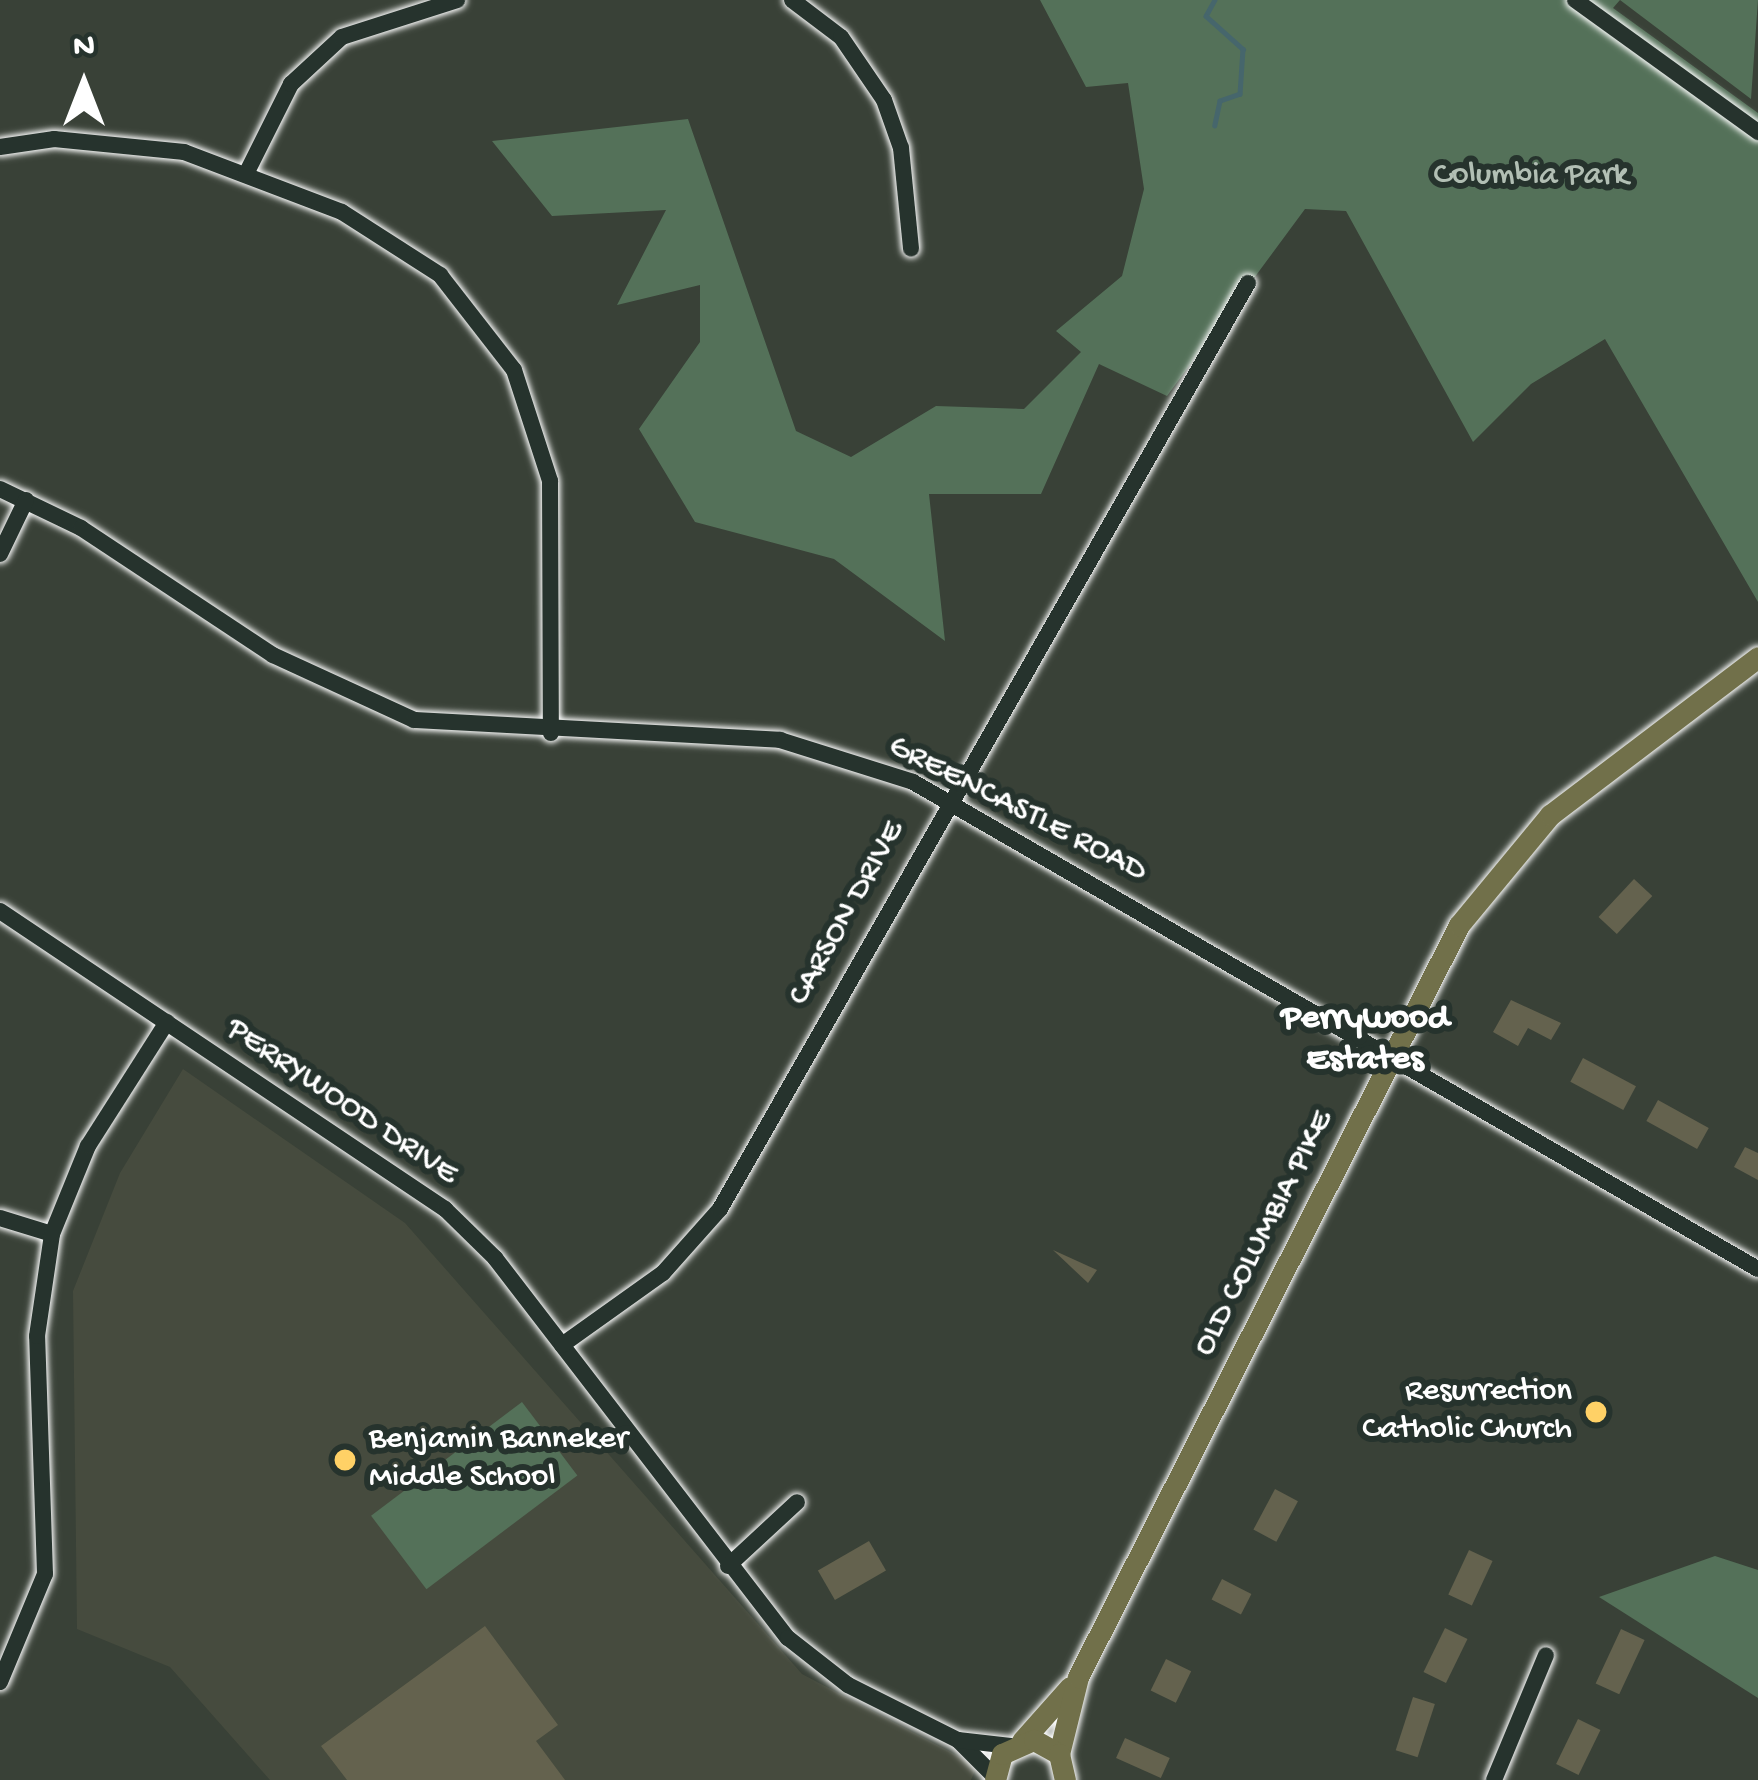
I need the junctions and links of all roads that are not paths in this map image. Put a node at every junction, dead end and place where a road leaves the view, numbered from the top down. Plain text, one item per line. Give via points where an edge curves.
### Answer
1 (457, 0) edge
2 (791, 0) edge
3 (1575, 0) edge
4 (1758, 131) edge
5 (0, 147) edge
6 (246, 174) junction
7 (911, 249) dead end
8 (1248, 284) dead end
9 (0, 489) edge
10 (26, 500) junction
11 (0, 554) edge
12 (1758, 657) edge
13 (551, 733) junction
14 (946, 799) junction
15 (0, 911) edge
16 (167, 1022) junction
17 (1391, 1059) junction
18 (0, 1218) edge
19 (52, 1234) junction
20 (1758, 1269) edge
21 (562, 1345) junction
22 (797, 1502) dead end
23 (728, 1566) junction
24 (1546, 1655) dead end
25 (1078, 1678) junction
26 (0, 1682) edge
27 (958, 1740) junction
28 (1016, 1743) junction
29 (1059, 1754) junction
30 (995, 1778) edge
31 (1065, 1780) edge
32 (1494, 1780) edge

1 - 6 street via 342,37 291,84
2 - 7 street via 842,37 884,100 902,148
3 - 4 street
5 - 6 street via 124,142
6 - 13 street via 400,243 469,307 514,370 550,481
8 - 14 street, CARSON DRIVE
9 - 10 street, GREENCASTLE ROAD
10 - 11 street
10 - 13 street, GREENCASTLE ROAD via 364,703 414,720
12 - 17 main road, OLD COLUMBIA PIKE via 1502,865
13 - 14 street, GREENCASTLE ROAD via 780,740
14 - 17 street, GREENCASTLE ROAD
14 - 21 street, CARSON DRIVE via 697,1241
15 - 16 street, PERRYWOOD DRIVE
16 - 19 street via 88,1146
16 - 21 street, PERRYWOOD DRIVE via 445,1209
17 - 20 street, GREENCASTLE ROAD
17 - 25 main road, OLD COLUMBIA PIKE
18 - 19 street
19 - 26 street via 37,1336 45,1574 21,1653
21 - 23 street, PERRYWOOD DRIVE
22 - 23 street
23 - 27 street, PERRYWOOD DRIVE via 788,1638 848,1685
24 - 32 street
25 - 28 main road, OLD COLUMBIA PIKE
25 - 29 main road, OLD COLUMBIA PIKE
27 - 28 street, PERRYWOOD DRIVE
27 - 30 street, PERRYWOOD DRIVE
28 - 29 main road
28 - 30 main road, OLD COLUMBIA PIKE
29 - 31 main road

